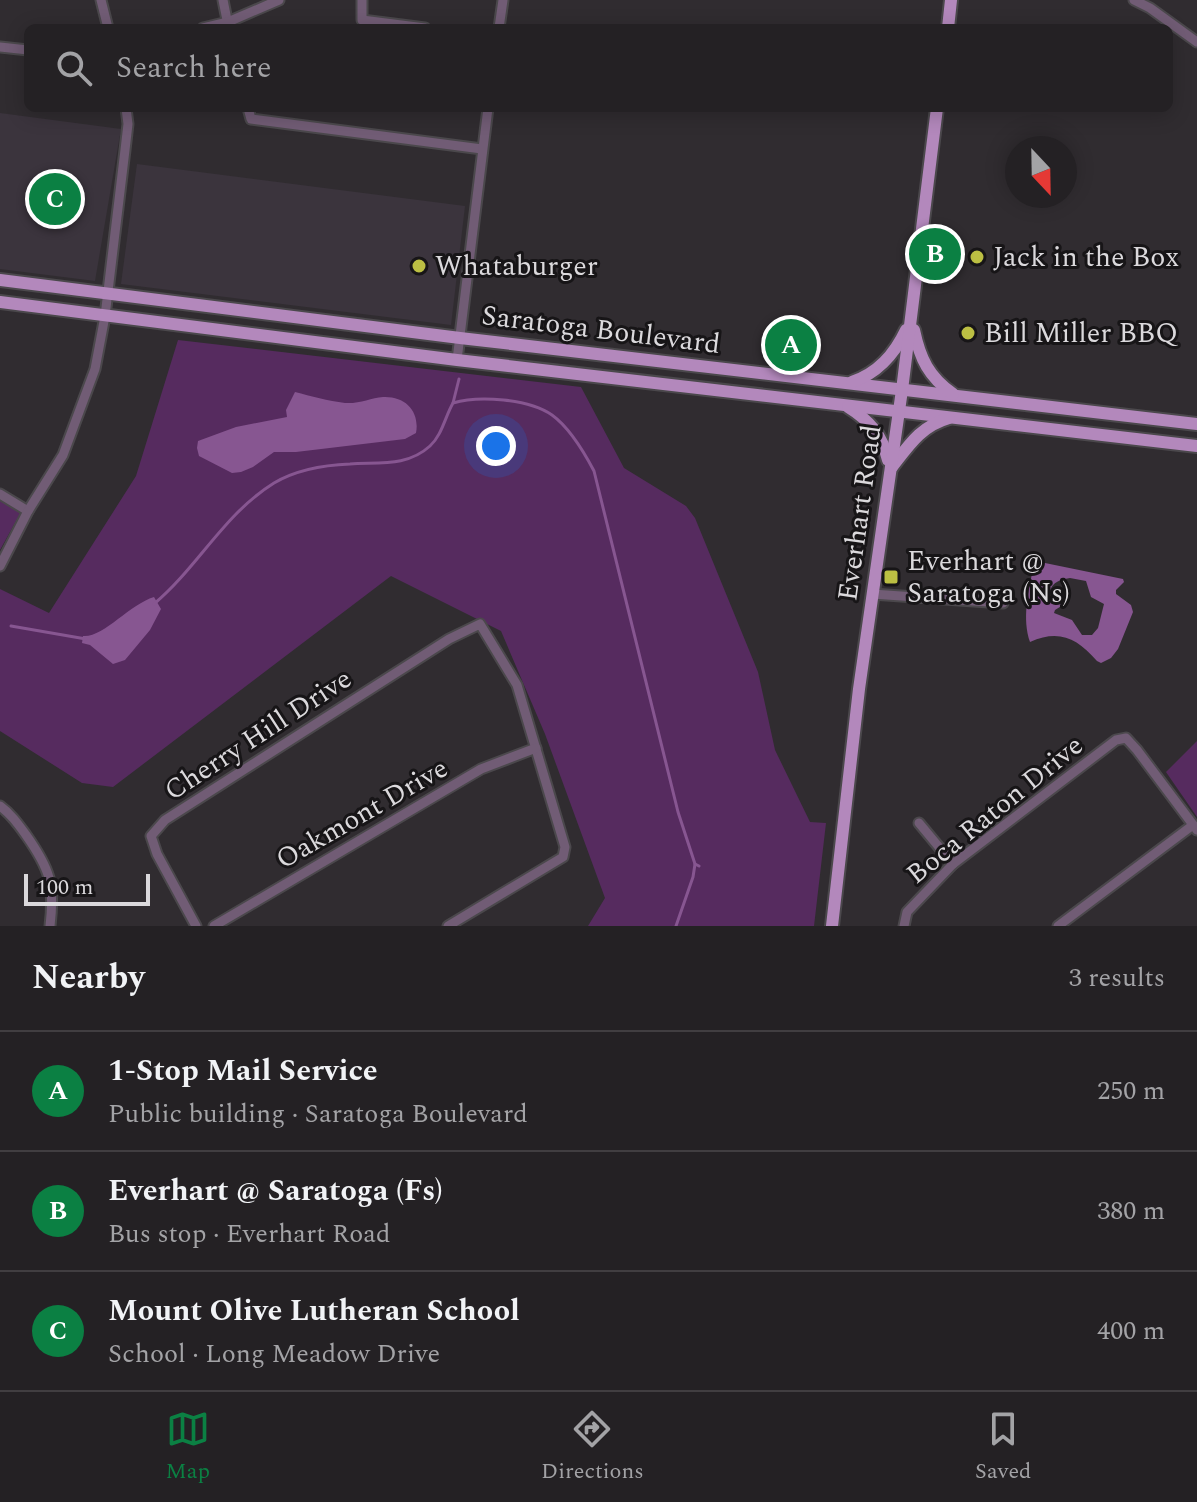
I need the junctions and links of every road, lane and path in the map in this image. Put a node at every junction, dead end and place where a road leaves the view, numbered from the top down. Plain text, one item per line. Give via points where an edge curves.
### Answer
1 (101, 0) edge
2 (223, 0) edge
3 (279, 0) edge
4 (362, 0) edge
5 (503, 0) edge
6 (951, 0) edge
7 (1134, 0) edge
8 (107, 24) edge
9 (228, 24) edge
10 (230, 24) edge
11 (394, 24) edge
12 (500, 24) edge
13 (948, 24) edge
14 (1172, 24) edge
15 (1173, 25) edge
16 (1197, 42) edge
17 (0, 47) edge
18 (24, 50) edge
19 (126, 112) edge
20 (249, 112) edge
21 (487, 112) edge
22 (937, 112) edge
23 (482, 149) junction
24 (0, 280) edge
25 (107, 293) junction
26 (0, 302) edge
27 (912, 312) junction
28 (105, 316) junction
29 (460, 338) junction
30 (457, 360) junction
31 (849, 383) junction
32 (902, 390) junction
33 (955, 396) junction
34 (845, 405) junction
35 (899, 411) junction
36 (953, 417) junction
37 (1197, 424) edge
38 (1197, 446) edge
39 (890, 469) junction
40 (0, 494) edge
41 (28, 511) junction
42 (0, 566) edge
43 (872, 594) junction
44 (1003, 603) dead end
45 (536, 748) junction
46 (0, 806) edge
47 (919, 823) dead end
48 (1195, 828) edge
49 (953, 864) junction
50 (50, 926) edge
51 (196, 926) edge
52 (214, 926) edge
53 (448, 926) edge
54 (832, 926) edge
55 (904, 926) edge
56 (1058, 926) edge

1 - 8 street
2 - 9 street
3 - 10 street
4 - 11 street via 362,20
5 - 12 street
6 - 13 main road
7 - 14 street
15 - 16 street
17 - 18 street
19 - 25 street
20 - 23 street via 251,119
21 - 23 street
22 - 27 main road, Everhart Road
23 - 29 street
24 - 25 main road, Saratoga Boulevard
25 - 28 street
25 - 29 main road, Saratoga Boulevard
26 - 28 main road, Saratoga Boulevard
27 - 31 main road via 906,333 883,365
27 - 32 main road, Everhart Road
27 - 33 main road via 923,364
28 - 30 main road, Saratoga Boulevard
28 - 41 street via 95,369 63,455
29 - 30 street
29 - 31 main road, Saratoga Boulevard
30 - 34 main road, Saratoga Boulevard
31 - 32 main road, Saratoga Boulevard
32 - 33 main road, Saratoga Boulevard
32 - 35 main road, Everhart Road
33 - 37 main road, Saratoga Boulevard
34 - 35 main road, Saratoga Boulevard
34 - 39 main road via 875,429
35 - 36 main road, Saratoga Boulevard
35 - 39 main road, Everhart Road
36 - 38 main road, Saratoga Boulevard
36 - 39 main road via 918,433
39 - 43 main road, Everhart Road
40 - 41 street
41 - 42 street
43 - 44 street
43 - 54 main road, Everhart Road
45 - 51 street, Cherry Hill Drive via 517,685 480,624 449,639 165,820 151,836
45 - 52 street, Oakmont Drive via 481,769
45 - 53 street via 565,847 563,857
46 - 50 street via 46,864 53,902
47 - 49 street
48 - 49 street, Boca Raton Drive via 1126,738 1116,740
48 - 56 street
49 - 55 street, Boca Raton Drive via 907,912

